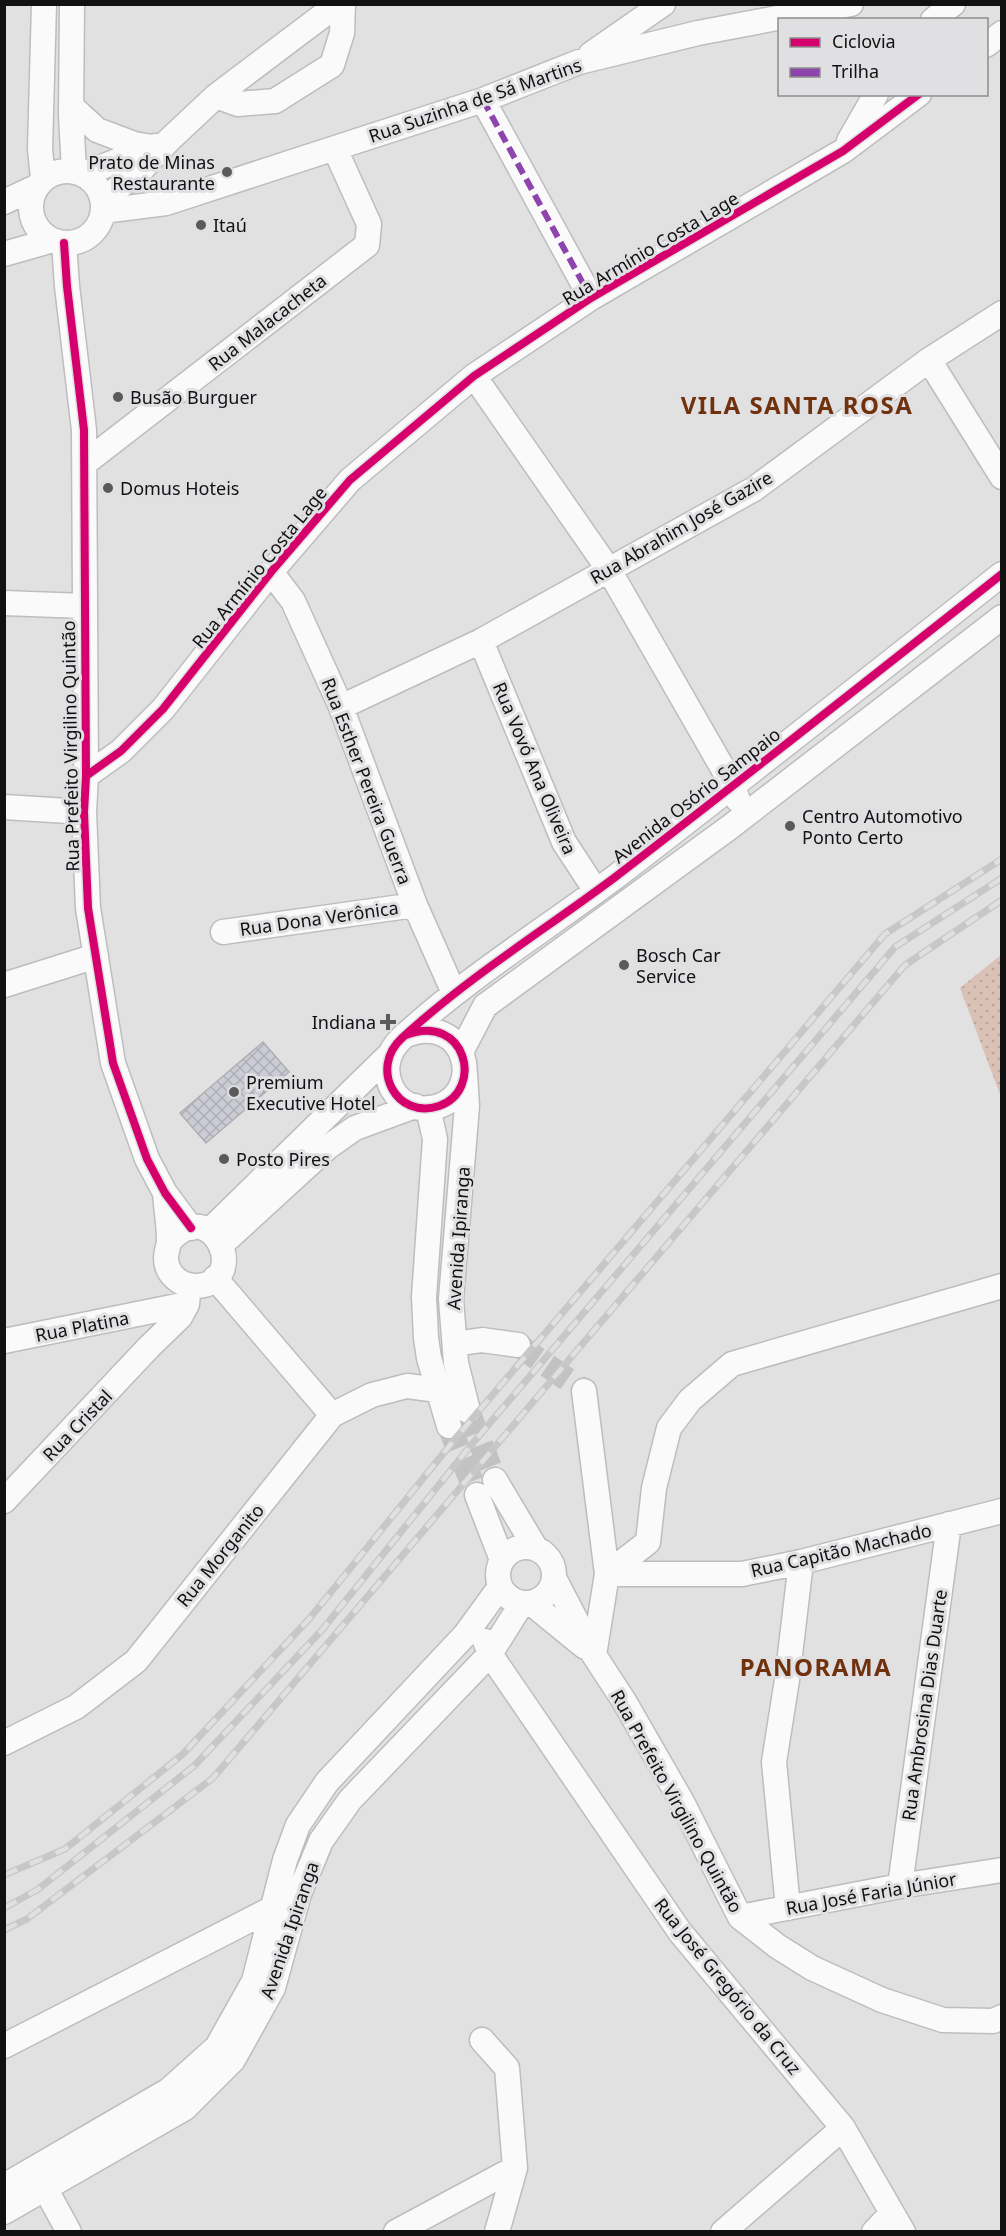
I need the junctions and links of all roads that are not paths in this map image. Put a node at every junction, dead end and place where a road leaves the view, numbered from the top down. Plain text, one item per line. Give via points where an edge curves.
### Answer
1 (72, 4) edge
2 (338, 4) edge
3 (343, 4) edge
4 (663, 4) edge
5 (851, 4) edge
6 (926, 4) edge
7 (953, 4) edge
8 (39, 10) edge
9 (933, 18) edge
10 (934, 18) edge
11 (1002, 33) edge
12 (988, 44) edge
13 (579, 62) junction
14 (216, 96) junction
15 (875, 96) edge
16 (917, 96) edge
17 (483, 99) junction
18 (71, 106) junction
19 (334, 149) junction
20 (843, 151) junction
21 (154, 152) junction
22 (79, 173) junction
23 (40, 182) junction
24 (4, 202) edge
25 (165, 203) junction
26 (103, 206) junction
27 (58, 242) junction
28 (4, 254) edge
29 (591, 298) junction
30 (1002, 313) edge
31 (929, 360) junction
32 (474, 376) junction
33 (85, 463) junction
34 (1002, 477) edge
35 (609, 570) junction
36 (271, 572) junction
37 (1002, 574) edge
38 (4, 603) edge
39 (84, 606) junction
40 (1002, 617) edge
41 (481, 641) junction
42 (340, 707) junction
43 (87, 776) junction
44 (733, 786) junction
45 (4, 807) edge
46 (84, 812) junction
47 (730, 827) junction
48 (596, 891) junction
49 (415, 905) junction
50 (223, 932) dead end
51 (96, 956) junction
52 (4, 985) edge
53 (454, 993) junction
54 (405, 1035) junction
55 (389, 1054) junction
56 (463, 1058) junction
57 (421, 1107) junction
58 (165, 1193) junction
59 (207, 1234) junction
60 (169, 1242) junction
61 (168, 1267) junction
62 (215, 1278) junction
63 (1002, 1286) edge
64 (188, 1295) junction
65 (159, 1311) junction
66 (4, 1341) edge
67 (455, 1344) junction
68 (518, 1345) tunnel mouth
69 (149, 1347) junction
70 (438, 1390) junction
71 (584, 1391) dead end
72 (332, 1414) junction
73 (4, 1501) edge
74 (1002, 1511) edge
75 (949, 1524) junction
76 (536, 1549) junction
77 (502, 1560) junction
78 (801, 1562) junction
79 (607, 1574) junction
80 (554, 1578) junction
81 (500, 1587) junction
82 (527, 1603) junction
83 (482, 1612) junction
84 (490, 1654) junction
85 (594, 1655) junction
86 (4, 1743) edge
87 (1002, 1870) edge
88 (900, 1886) junction
89 (788, 1908) junction
90 (271, 1910) junction
91 (740, 1917) junction
92 (1002, 2017) edge
93 (482, 2040) dead end
94 (4, 2046) edge
95 (843, 2128) junction
96 (515, 2168) junction
97 (41, 2180) junction
98 (4, 2187) edge
99 (4, 2212) edge
100 (898, 2222) edge
101 (69, 2232) edge
102 (396, 2232) edge
103 (497, 2232) edge
104 (723, 2232) edge
105 (874, 2232) edge

1 - 18 street
2 - 14 street
3 - 14 street via 342,33 332,65 275,101 238,104
4 - 13 street
5 - 13 street, Rua Suzinha de Sá Martins via 698,33
6 - 9 street
7 - 10 street
8 - 23 street
11 - 12 street
13 - 17 street, Rua Suzinha de Sá Martins
14 - 21 street
15 - 20 street, Rua Armínio Costa Lage
16 - 20 street, Rua Armínio Costa Lage
17 - 19 street, Rua Suzinha de Sá Martins
17 - 29 street
18 - 21 street via 97,130
18 - 22 street
19 - 25 street, Rua Suzinha de Sá Martins
19 - 33 street, Rua Malacacheta via 369,224 367,245
20 - 29 street, Rua Armínio Costa Lage
21 - 22 street
21 - 25 street via 142,178 146,189
21 - 26 street
22 - 23 street via 63,170
22 - 26 street via 93,181
23 - 24 street
23 - 27 street via 31,199 30,212 42,234
25 - 26 street, Rua Suzinha de Sá Martins
26 - 27 street via 94,231 75,242
27 - 28 street
27 - 33 street, Rua Prefeito Virgilino Quintão via 84,430
29 - 32 street, Rua Armínio Costa Lage
30 - 31 street, Rua Abrahim José Gazire
31 - 34 street
31 - 35 street, Rua Abrahim José Gazire via 754,489
32 - 35 street
32 - 36 street, Rua Armínio Costa Lage via 350,480
33 - 39 street, Rua Prefeito Virgilino Quintão
35 - 41 street, Rua Abrahim José Gazire
35 - 44 street
36 - 42 street, Rua Esther Pereira Guerra via 292,601
36 - 43 street, Rua Armínio Costa Lage via 163,709 121,751
37 - 44 street, Avenida Osório Sampaio
38 - 39 street
39 - 43 street, Rua Prefeito Virgilino Quintão
40 - 47 street
41 - 42 street, Rua Abrahim José Gazire
41 - 48 street, Rua Vovó Ana Oliveira via 564,842
42 - 49 street, Rua Esther Pereira Guerra
43 - 46 street, Rua Prefeito Virgilino Quintão
44 - 47 street via 739,805
44 - 48 street, Avenida Osório Sampaio
45 - 46 street
46 - 51 street, Rua Prefeito Virgilino Quintão via 88,908
47 - 56 street via 485,1006
48 - 53 street, Avenida Osório Sampaio
49 - 50 street, Rua Dona Verônica
49 - 53 street, Rua Esther Pereira Guerra
51 - 52 street
51 - 58 street, Rua Prefeito Virgilino Quintão via 113,1063 147,1159
53 - 54 street, Avenida Osório Sampaio
54 - 55 street
54 - 56 street via 418,1030 443,1034 454,1041
55 - 57 street via 386,1067 394,1092 403,1101
55 - 59 street
56 - 57 street via 459,1089 451,1099 440,1106
56 - 67 street, Avenida Ipiranga via 467,1106 451,1299
57 - 59 street via 355,1128
57 - 70 street, Avenida Ipiranga via 435,1139 424,1297 429,1359
58 - 59 street, Rua Prefeito Virgilino Quintão
58 - 60 street, Rua Prefeito Virgilino Quintão
59 - 60 street via 183,1230
59 - 62 street via 224,1262
60 - 61 street
61 - 64 street
61 - 65 street
62 - 64 street
62 - 72 street
63 - 79 street via 732,1365 690,1400 669,1428 654,1488 648,1542
64 - 65 street, Rua Platina
64 - 69 street, Rua Cristal via 180,1317
65 - 66 street, Rua Platina
65 - 69 street, Rua Cristal
67 - 68 street via 482,1340
67 - 70 street, Avenida Ipiranga via 458,1419
69 - 73 street, Rua Cristal
70 - 72 street, Rua Morganito via 407,1386 372,1395
71 - 79 street
72 - 86 street, Rua Morganito via 136,1661 76,1707
74 - 75 street, Rua Capitão Machado
75 - 78 street, Rua Capitão Machado
75 - 88 street, Rua Ambrosina Dias Duarte
76 - 77 street via 517,1549
76 - 77 street via 486,1487
76 - 80 street via 550,1560
77 - 81 street via 497,1578
78 - 79 street, Rua Capitão Machado via 741,1574
78 - 89 street via 774,1762
79 - 85 street
80 - 82 street via 547,1594
80 - 85 street, Rua Prefeito Virgilino Quintão
81 - 82 street via 513,1600
81 - 83 street, Avenida Ipiranga
82 - 84 street, Avenida Ipiranga
82 - 85 street, Rua Prefeito Virgilino Quintão
83 - 84 street, Rua José Gregório da Cruz via 482,1632
83 - 90 street, Avenida Ipiranga via 327,1782 298,1825
84 - 95 street, Rua José Gregório da Cruz via 680,1932
84 - 97 street, Avenida Ipiranga via 350,1800 321,1841 299,1894 273,1988 234,2060 185,2108
85 - 91 street, Rua Prefeito Virgilino Quintão via 682,1803
87 - 88 street, Rua José Faria Júnior
88 - 89 street, Rua José Faria Júnior
89 - 91 street, Rua José Faria Júnior
90 - 94 street
90 - 97 street, Avenida Ipiranga via 254,1981 217,2047 169,2090
91 - 92 street, Rua Prefeito Virgilino Quintão via 812,1968 882,2000 943,2020
93 - 96 street via 507,2068
95 - 100 street, Rua José Gregório da Cruz
95 - 104 street
96 - 102 street
96 - 103 street
97 - 98 street, Avenida Ipiranga
97 - 99 street, Avenida Ipiranga
97 - 101 street
100 - 105 street

